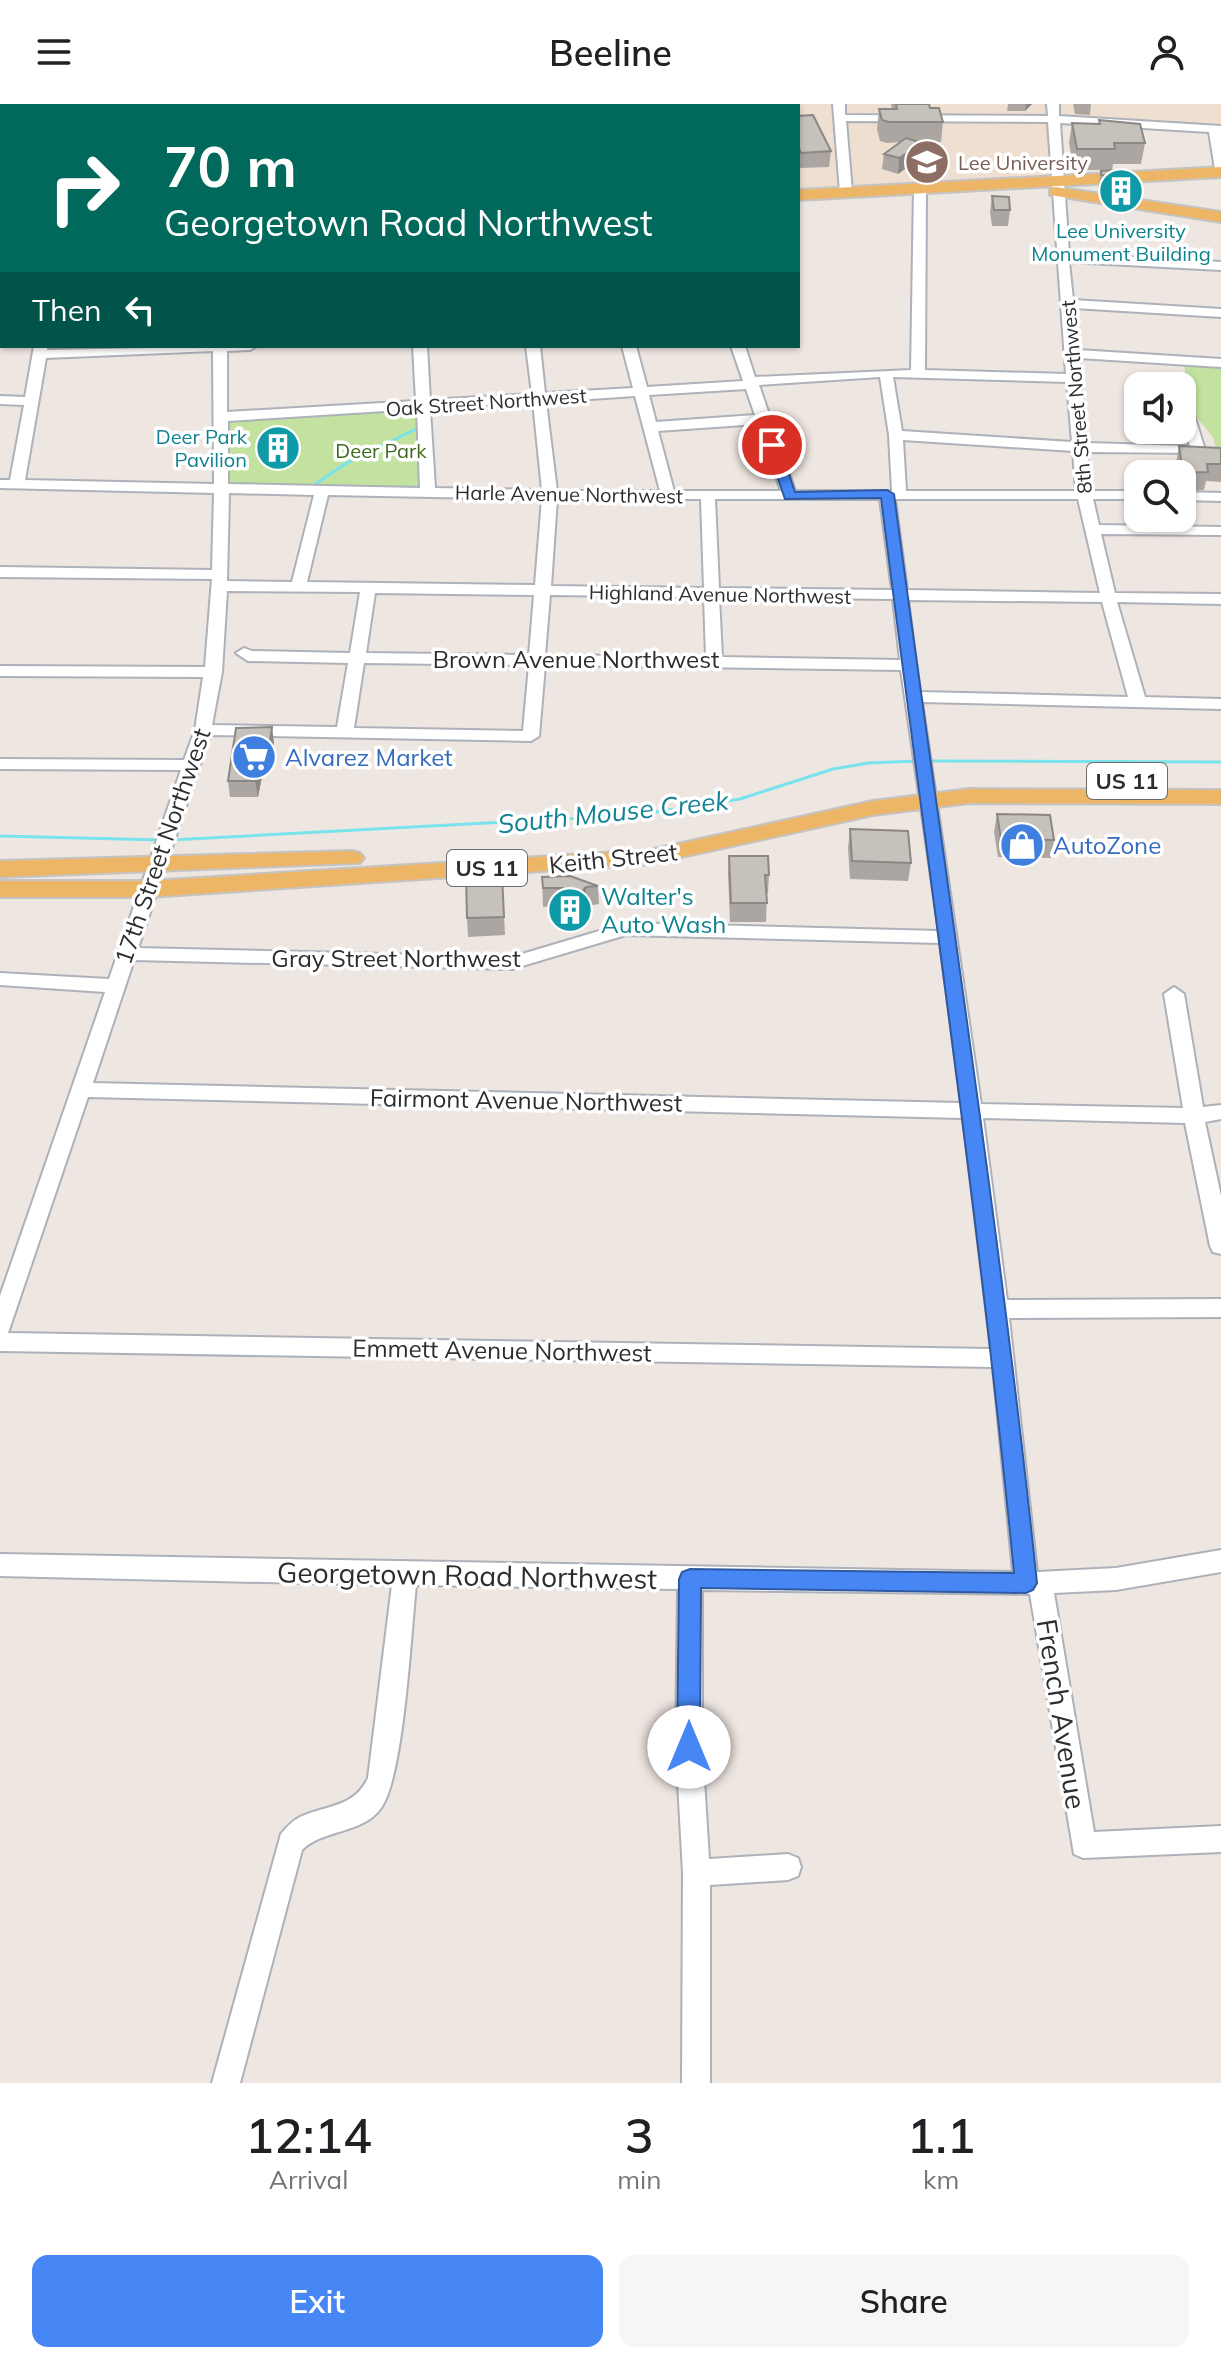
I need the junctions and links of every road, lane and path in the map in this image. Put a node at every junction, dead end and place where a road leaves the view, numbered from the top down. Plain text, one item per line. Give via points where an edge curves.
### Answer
1 (839, 104) edge
2 (1053, 104) edge
3 (840, 118) junction
4 (1054, 119) junction
5 (1217, 129) edge
6 (1221, 170) edge
7 (1056, 187) junction
8 (920, 189) junction
9 (846, 192) junction
10 (800, 195) edge
11 (1221, 217) edge
12 (1064, 258) junction
13 (1221, 266) edge
14 (1067, 304) junction
15 (1221, 313) edge
16 (160, 348) edge
17 (220, 348) edge
18 (420, 348) edge
19 (533, 348) edge
20 (630, 348) edge
21 (739, 348) edge
22 (40, 350) edge
23 (1071, 354) junction
24 (1221, 363) edge
25 (886, 373) junction
26 (918, 374) junction
27 (1073, 378) junction
28 (751, 383) junction
29 (642, 392) junction
30 (540, 398) junction
31 (0, 400) edge
32 (31, 401) junction
33 (424, 405) junction
34 (221, 417) junction
35 (764, 419) junction
36 (651, 427) junction
37 (896, 435) junction
38 (1196, 444) edge
39 (1077, 447) junction
40 (0, 484) edge
41 (17, 484) junction
42 (220, 487) junction
43 (322, 490) junction
44 (428, 492) junction
45 (893, 494) junction
46 (1084, 494) junction
47 (550, 495) junction
48 (668, 495) junction
49 (1124, 495) edge
50 (708, 496) junction
51 (790, 496) junction
52 (1196, 497) edge
53 (1220, 499) edge
54 (1092, 529) junction
55 (1221, 531) edge
56 (0, 572) edge
57 (220, 580) junction
58 (298, 589) junction
59 (368, 590) junction
60 (544, 592) junction
61 (711, 594) junction
62 (899, 597) junction
63 (1110, 598) junction
64 (1221, 599) edge
65 (244, 653) dead end
66 (358, 658) junction
67 (539, 658) junction
68 (714, 660) junction
69 (908, 665) junction
70 (0, 671) edge
71 (214, 672) junction
72 (915, 697) junction
73 (1138, 702) junction
74 (1221, 704) edge
75 (203, 730) junction
76 (345, 732) junction
77 (0, 764) edge
78 (193, 765) junction
79 (1221, 782) edge
80 (926, 793) junction
81 (1221, 797) edge
82 (156, 870) junction
83 (0, 872) edge
84 (12, 889) edge
85 (948, 937) junction
86 (127, 954) junction
87 (0, 979) edge
88 (114, 986) junction
89 (1174, 994) dead end
90 (81, 1090) junction
91 (972, 1110) junction
92 (1221, 1112) edge
93 (1194, 1116) junction
94 (1221, 1246) edge
95 (1221, 1308) edge
96 (997, 1309) junction
97 (0, 1328) edge
98 (0, 1342) edge
99 (1003, 1358) junction
100 (1221, 1561) edge
101 (0, 1565) edge
102 (405, 1576) junction
103 (690, 1579) junction
104 (1033, 1583) junction
105 (1221, 1839) edge
106 (788, 1867) dead end
107 (696, 1873) junction
108 (226, 2083) edge
109 (696, 2083) edge

1 - 3 street
2 - 4 street, 8th Street Northwest
3 - 4 street
3 - 9 street
4 - 5 street
4 - 7 street, 8th Street Northwest
5 - 6 street
6 - 7 main road
7 - 8 main road
7 - 11 main road
7 - 12 street, 8th Street Northwest
8 - 9 main road
8 - 26 street
9 - 10 main road
12 - 13 street
12 - 14 street, 8th Street Northwest
14 - 15 street
14 - 23 street, 8th Street Northwest
16 - 22 street
17 - 34 street, 17th Street Northwest
18 - 33 street
19 - 30 street
20 - 29 street
21 - 28 street
22 - 32 street
23 - 24 street via 1178,367
23 - 27 street, 8th Street Northwest
25 - 26 street, Oak Street Northwest
25 - 28 street, Oak Street Northwest
25 - 37 street, French Avenue
26 - 27 street, Oak Street Northwest
27 - 39 street, 8th Street Northwest
28 - 29 street, Oak Street Northwest
28 - 35 street
29 - 30 street, Oak Street Northwest
29 - 36 street
30 - 33 street, Oak Street Northwest
30 - 47 street
31 - 32 street
32 - 41 street
33 - 34 street, Oak Street Northwest
33 - 44 street
34 - 42 street, 17th Street Northwest
35 - 36 street
35 - 51 street
36 - 48 street
37 - 39 street
37 - 45 street, French Avenue
38 - 39 street via 1198,450
39 - 46 street, 8th Street Northwest
40 - 41 street, Harle Avenue Northwest
41 - 42 street, Harle Avenue Northwest
42 - 43 street, Harle Avenue Northwest
42 - 57 street, 17th Street Northwest
43 - 44 street, Harle Avenue Northwest
43 - 58 street
44 - 47 street, Harle Avenue Northwest
45 - 46 street, Harle Avenue Northwest
45 - 51 street, Harle Avenue Northwest
45 - 62 street, French Avenue
46 - 49 street, Harle Avenue Northwest
46 - 54 street, 8th Street Northwest
47 - 48 street, Harle Avenue Northwest
47 - 60 street
48 - 50 street, Harle Avenue Northwest
50 - 51 street, Harle Avenue Northwest
50 - 61 street
52 - 53 street
54 - 55 street
54 - 63 street, 8th Street Northwest
56 - 57 street, Highland Avenue Northwest
57 - 58 street, Highland Avenue Northwest
57 - 71 street, 17th Street Northwest
58 - 59 street, Highland Avenue Northwest
59 - 60 street, Highland Avenue Northwest
59 - 66 street
60 - 61 street, Highland Avenue Northwest
60 - 67 street
61 - 62 street, Highland Avenue Northwest
61 - 68 street
62 - 63 street, Highland Avenue Northwest
62 - 69 street, French Avenue
63 - 64 street, Highland Avenue Northwest
63 - 73 street, 8th Street Northwest
65 - 66 street, Brown Avenue Northwest
66 - 67 street, Brown Avenue Northwest
66 - 76 street
67 - 68 street, Brown Avenue Northwest
67 - 76 street via 531,736
68 - 69 street, Brown Avenue Northwest
69 - 72 street, French Avenue
70 - 71 street
71 - 75 street, 17th Street Northwest
72 - 73 street
72 - 80 street, French Avenue
73 - 74 street
75 - 76 street
75 - 78 street, 17th Street Northwest
77 - 78 street
78 - 82 street, 17th Street Northwest
79 - 80 main road, Keith Street / US 11 via 1059,780
80 - 81 main road, Keith Street / US 11
80 - 82 main road, Keith Street / US 11 via 866,793 557,857 401,872
80 - 85 street, French Avenue
82 - 83 main road, Keith Street / US 11
82 - 84 main road, Keith Street / US 11
82 - 86 street, 17th Street Northwest
83 - 84 main road
85 - 86 street, Gray Street Northwest via 626,929 598,933 512,963
85 - 91 street, French Avenue
86 - 88 street, 17th Street Northwest
87 - 88 street
88 - 90 street, 17th Street Northwest
89 - 93 street
90 - 91 street, Fairmont Avenue Northwest
90 - 97 street, 17th Street Northwest
91 - 93 street, Fairmont Avenue Northwest
91 - 96 street, French Avenue
92 - 93 street, Fairmont Avenue Northwest
93 - 94 street
95 - 96 street
96 - 99 street, French Avenue
98 - 99 street, Emmett Avenue Northwest
99 - 104 street, French Avenue
100 - 104 street, Georgetown Road Northwest via 1116,1579
101 - 102 street, Georgetown Road Northwest
102 - 103 street, Georgetown Road Northwest
102 - 108 street via 381,1779 371,1801 350,1815 305,1828 290,1843
103 - 104 street, Georgetown Road Northwest
103 - 107 street via 689,1747
104 - 105 street, French Avenue via 1083,1845
106 - 107 street
107 - 109 street

